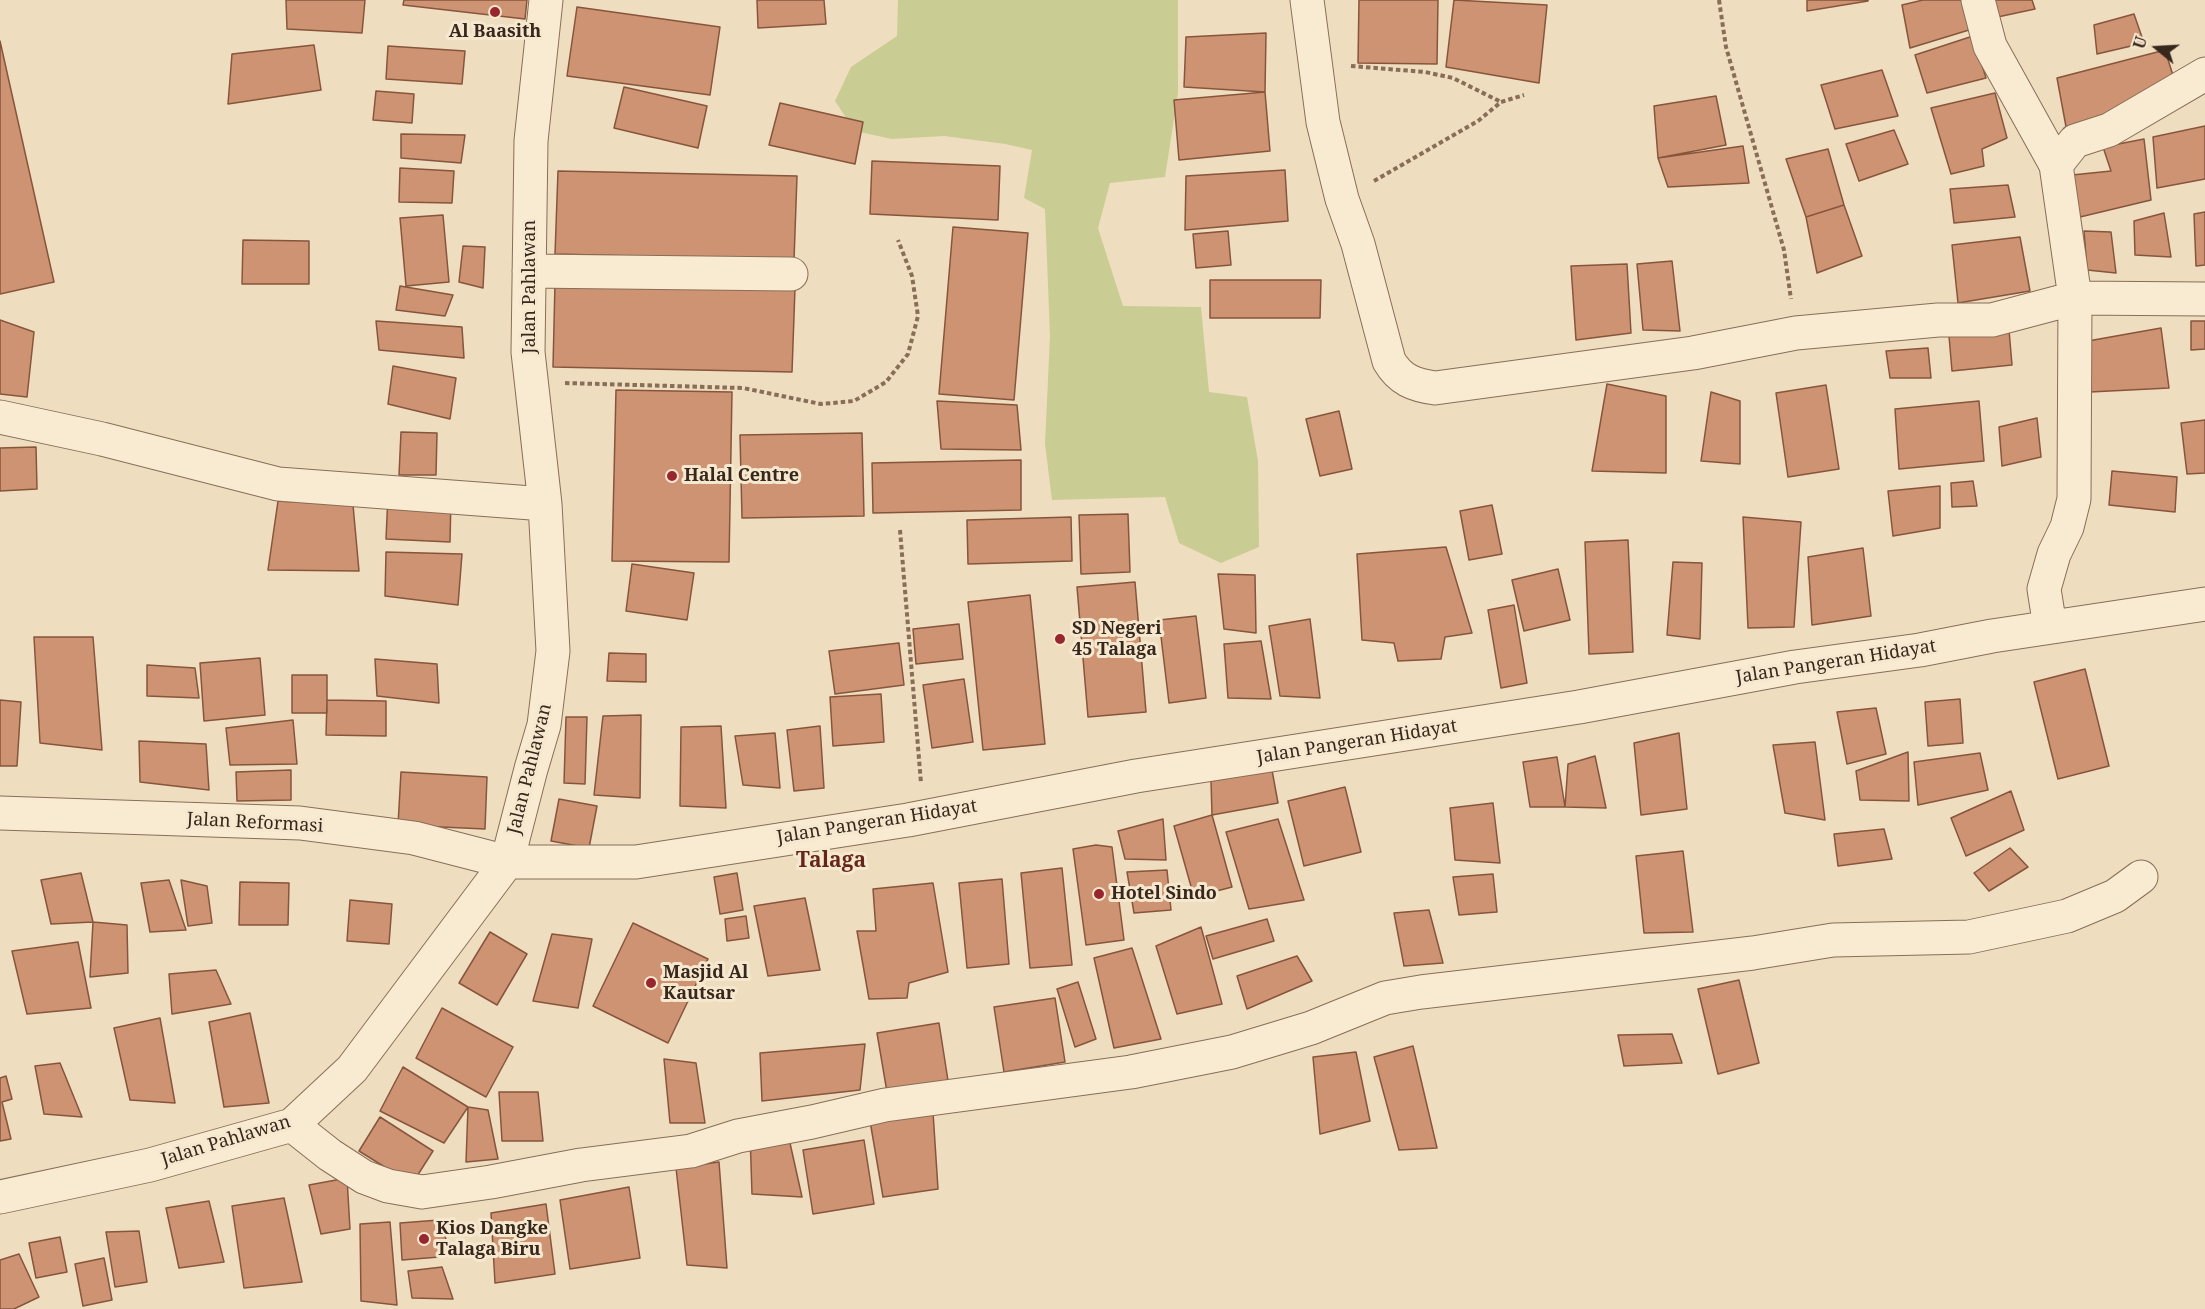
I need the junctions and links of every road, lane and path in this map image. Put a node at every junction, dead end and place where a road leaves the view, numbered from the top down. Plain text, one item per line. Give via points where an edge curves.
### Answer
1 (546, 0) edge
2 (1307, 0) edge
3 (1719, 0) edge
4 (1978, 0) edge
5 (1314, 62) junction
6 (2205, 74) edge
7 (1524, 95) dead end
8 (1501, 102) junction
9 (2056, 165) junction
10 (1342, 199) junction
11 (898, 240) dead end
12 (529, 271) junction
13 (791, 274) dead end
14 (2074, 298) junction
15 (2205, 299) edge
16 (1796, 333) junction
17 (531, 382) junction
18 (0, 417) edge
19 (545, 504) junction
20 (900, 530) dead end
21 (2205, 604) edge
22 (2050, 627) junction
23 (0, 813) edge
24 (924, 816) junction
25 (507, 862) junction
26 (2141, 878) dead end
27 (292, 1125) junction
28 (0, 1197) edge

1 - 12 street, Jalan Pahlawan via 531,141
2 - 5 street
3 - 16 path via 1726,47 1784,250
4 - 9 street via 1990,46
5 - 8 path via 1453,78
5 - 10 street via 1323,122
6 - 9 street via 2109,130 2075,141
7 - 8 path
8 - 10 path via 1478,121
9 - 14 street
10 - 16 street via 1358,243 1389,361 1396,373 1418,386 1435,388 1693,353
11 - 17 path via 912,276 918,316 908,354 886,382 854,401 821,404 743,388
12 - 13 street
12 - 17 street, Jalan Pahlawan
14 - 15 street
14 - 16 street via 1992,321 1938,320
14 - 22 street via 2074,500 2044,589
17 - 19 street, Jalan Pahlawan
18 - 19 street via 278,484
19 - 25 street, Jalan Pahlawan via 552,660 544,725
20 - 24 path
21 - 22 street, Jalan Pangeran Hidayat
22 - 24 street, Jalan Pangeran Hidayat via 1136,776
23 - 25 street, Jalan Reformasi via 300,823 414,838
24 - 25 street, Jalan Pangeran Hidayat via 636,862
25 - 27 street, Jalan Pahlawan via 352,1069
26 - 27 street via 2115,896 2067,916 1969,937 1833,940 1421,992 1385,998 1311,1028 1232,1052 1131,1072 885,1105 738,1136 691,1151 422,1192 364,1177
27 - 28 street, Jalan Pahlawan via 150,1165

